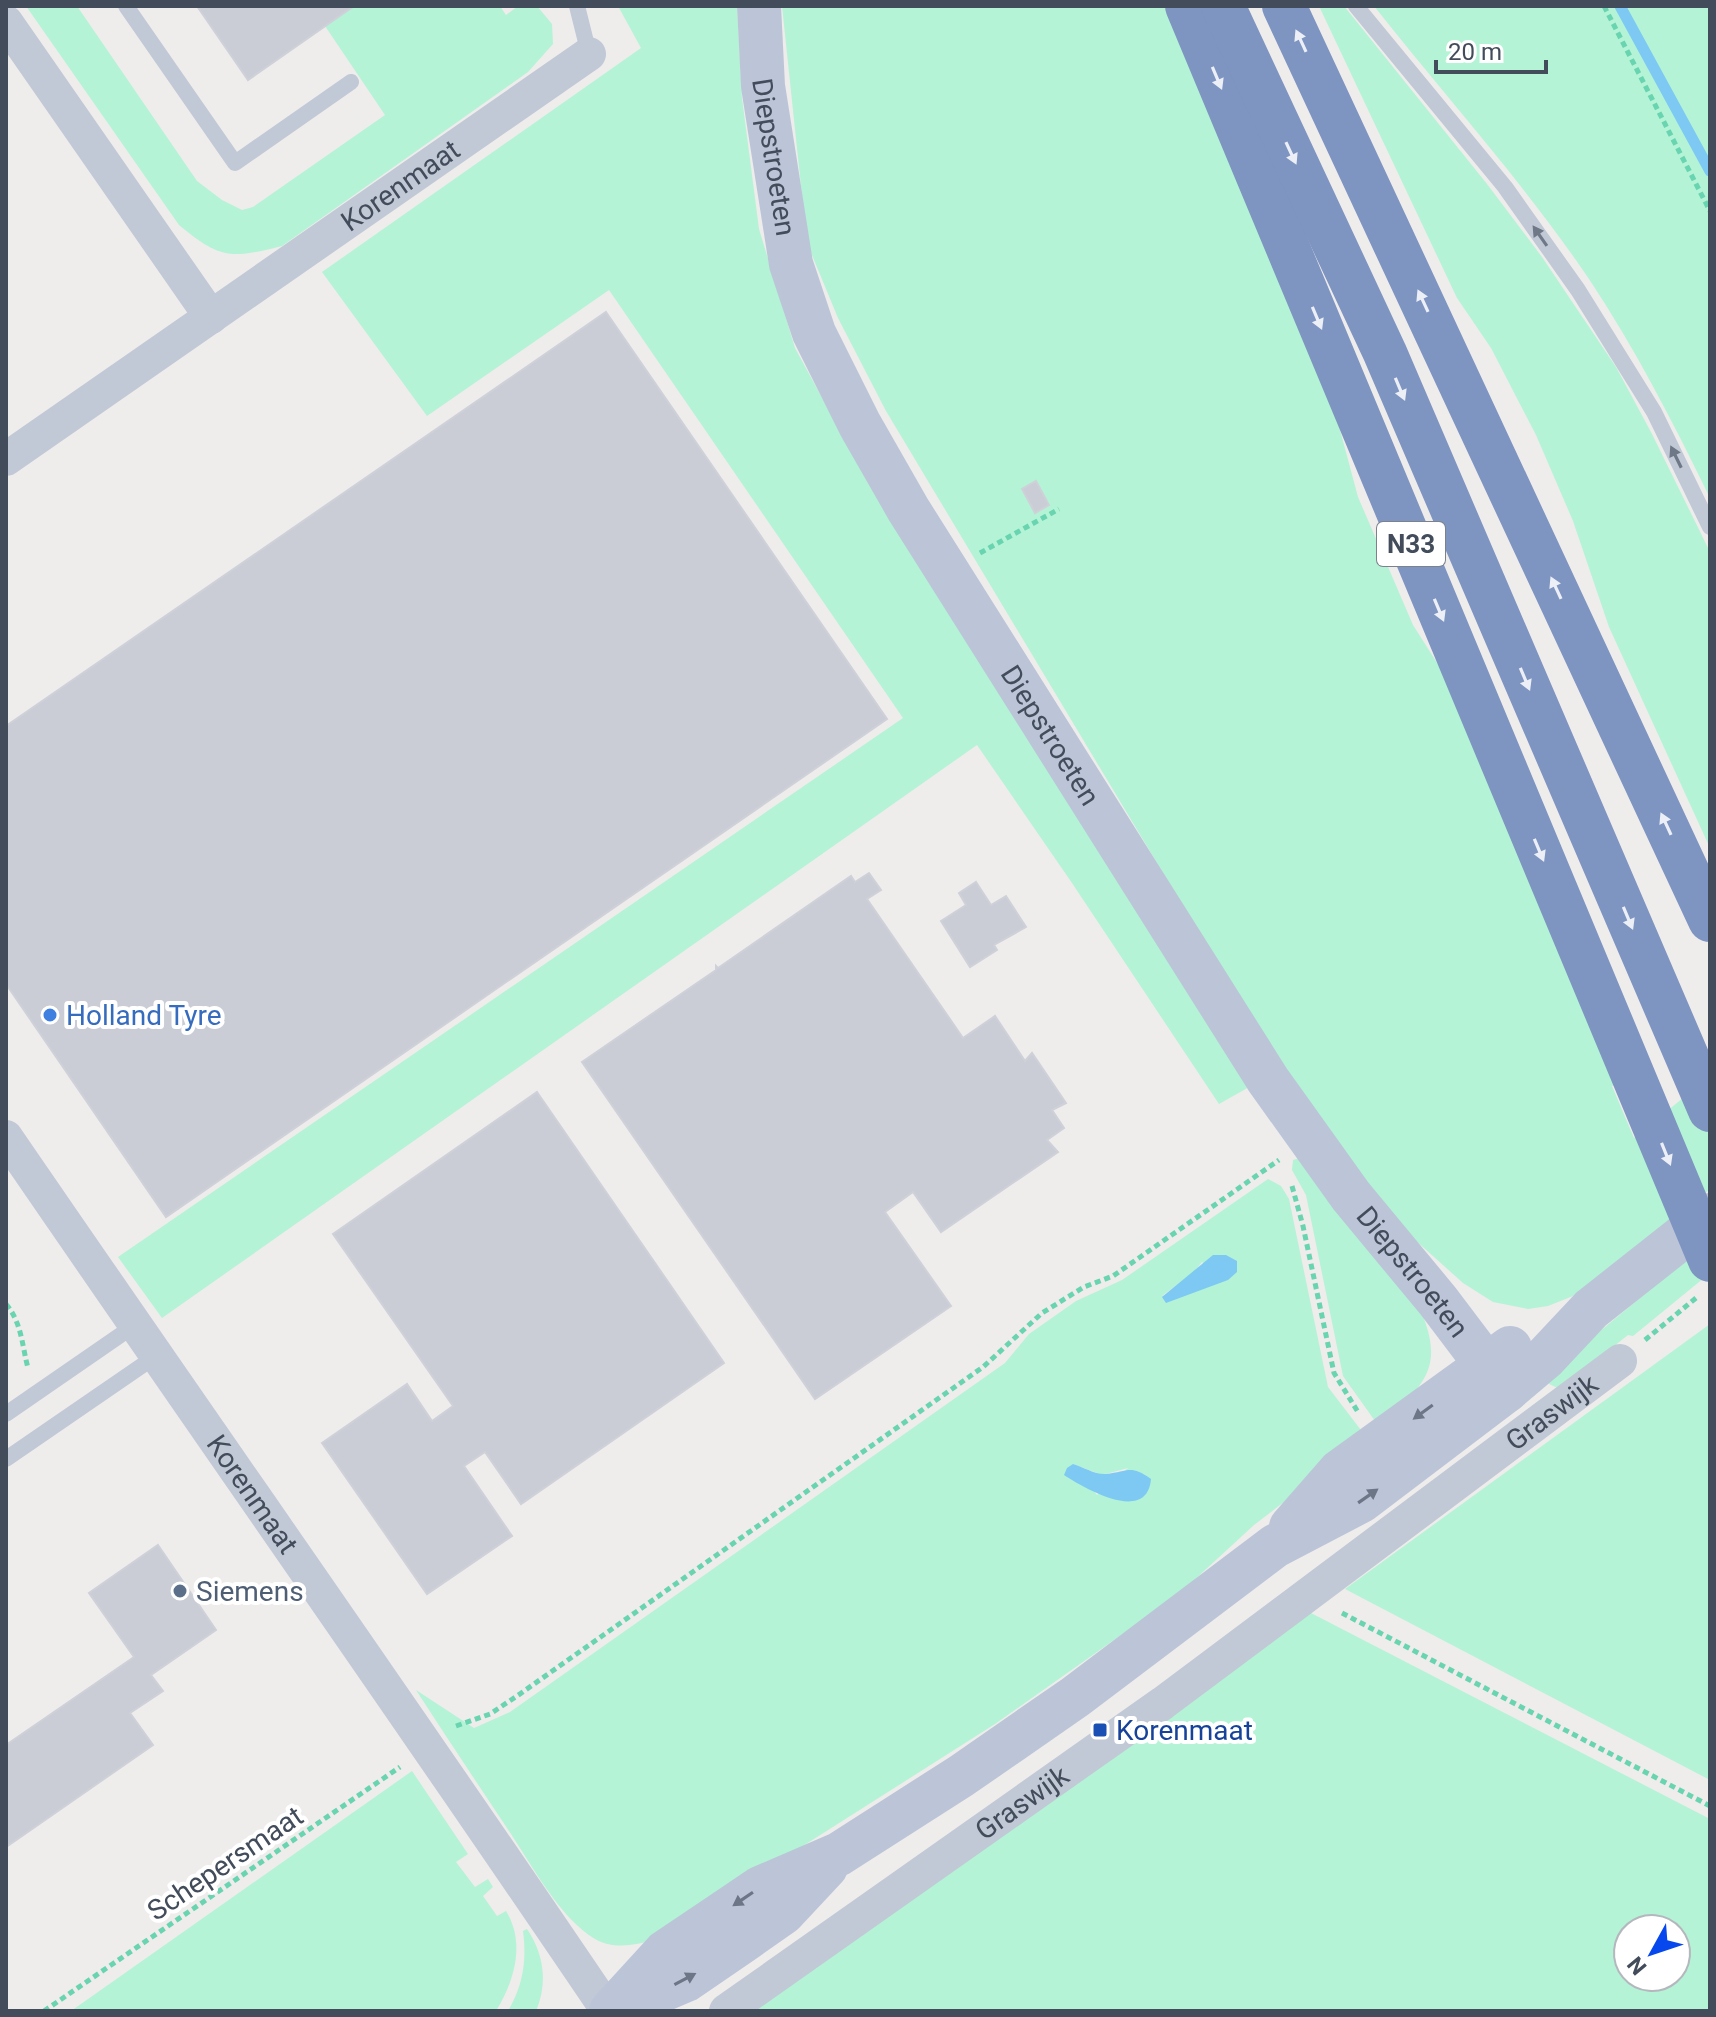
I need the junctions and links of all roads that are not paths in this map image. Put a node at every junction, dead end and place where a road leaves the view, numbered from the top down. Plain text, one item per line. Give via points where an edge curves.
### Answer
1 (126, 6) edge
2 (577, 6) edge
3 (759, 6) edge
4 (1187, 6) edge
5 (1223, 6) edge
6 (1284, 6) edge
7 (1356, 6) edge
8 (6, 22) edge
9 (589, 54) joint
10 (351, 82) dead end
11 (211, 317) junction
12 (6, 459) edge
13 (1710, 527) edge
14 (1710, 920) edge
15 (1710, 1110) edge
16 (6, 1137) edge
17 (1710, 1215) edge
18 (1705, 1278) edge
19 (135, 1325) junction
20 (156, 1356) junction
21 (1620, 1361) road end
22 (1496, 1379) junction
23 (6, 1414) edge
24 (6, 1459) edge
25 (1275, 1546) junction
26 (611, 2011) edge
27 (726, 2011) edge

1 - 10 lane via 235,163
2 - 9 lane
3 - 22 main road, Diepstroeten via 763,86 791,264 814,333 860,425 1268,1080 1291,1157
4 -> 18 highway, N33 via 1636,1082
5 -> 15 highway via 1385,353
14 -> 6 highway
13 -> 7 lane via 1654,412 1578,290 1505,187
8 - 11 street
9 - 11 street, Korenmaat
11 - 12 street, Korenmaat
16 - 19 street, Korenmaat
17 - 22 main road, Graswijk via 1591,1309 1531,1335
19 - 20 street, Korenmaat
19 - 23 lane
20 - 24 lane
20 - 26 street, Korenmaat
21 - 27 street, Graswijk via 1163,1703
25 -> 22 main road, Graswijk via 1361,1501
22 -> 25 main road, Graswijk via 1380,1442 1340,1471
25 - 26 main road, Graswijk via 1075,1697 839,1854 783,1913 686,1980

